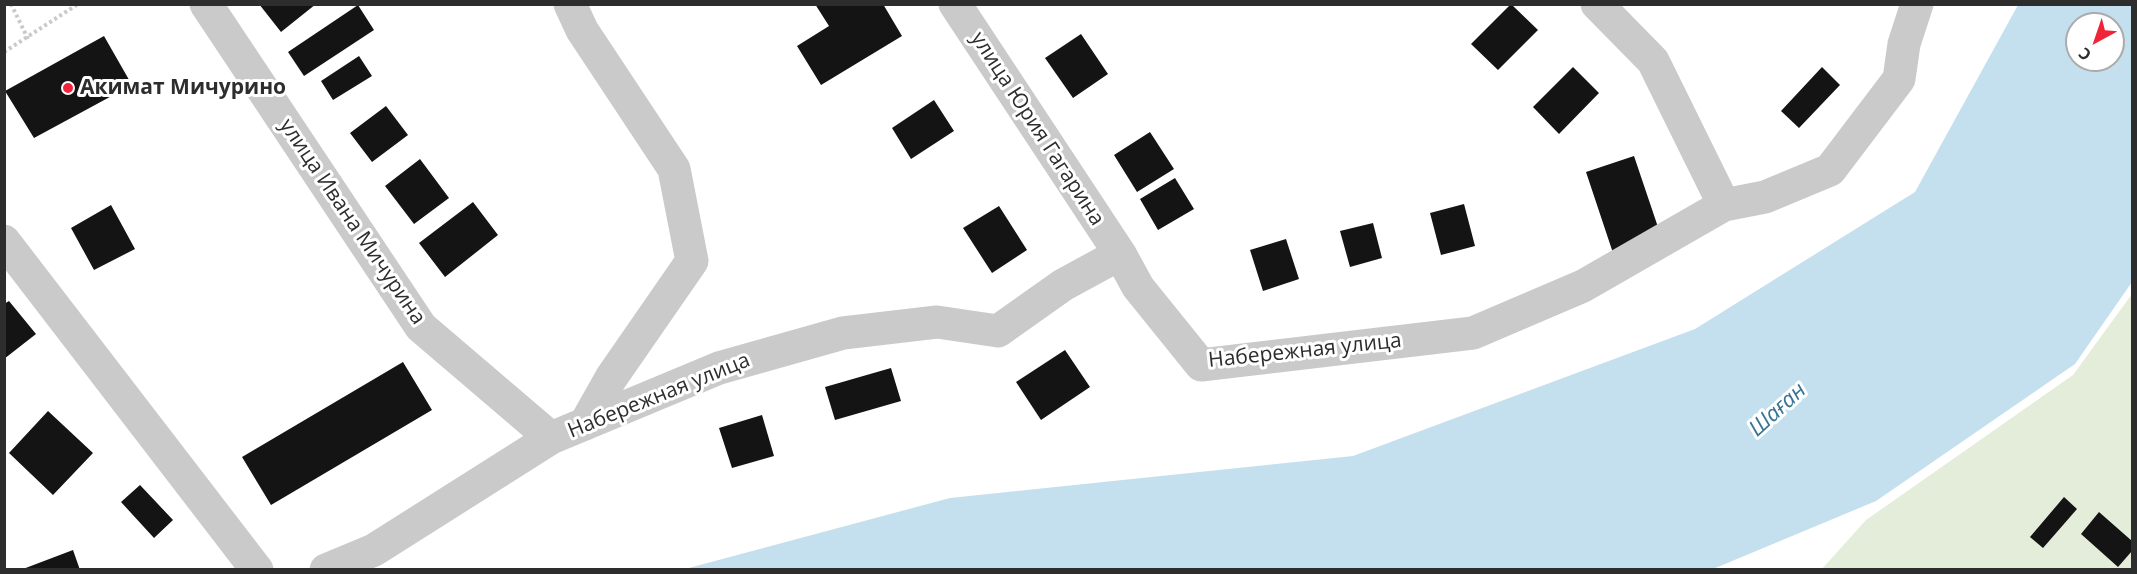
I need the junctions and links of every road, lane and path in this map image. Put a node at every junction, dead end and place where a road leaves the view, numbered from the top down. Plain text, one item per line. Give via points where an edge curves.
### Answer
1 (11, 4) edge
2 (78, 4) edge
3 (206, 4) edge
4 (570, 4) edge
5 (955, 4) edge
6 (1598, 4) edge
7 (1917, 4) edge
8 (28, 39) junction
9 (4, 52) edge
10 (1724, 205) junction
11 (7, 250) edge
12 (1120, 254) junction
13 (585, 424) junction
14 (551, 438) junction
15 (257, 570) edge
16 (326, 570) edge

1 - 8 path
2 - 8 path
3 - 14 street, улица Ивана Мичурина via 421,327
4 - 13 street via 582,30 674,169 692,261 611,378
5 - 12 street, улица Юрия Гагарина
6 - 10 street via 1653,61
7 - 10 street, Набережная улица via 1904,44 1899,79 1830,170 1765,197
8 - 9 path
10 - 12 street, Набережная улица via 1584,286 1473,333 1201,365 1138,287
11 - 15 street
12 - 13 street, Набережная улица via 1063,285 998,330 937,322 843,333 719,368
13 - 14 street, Набережная улица
14 - 16 street, Набережная улица via 374,550

